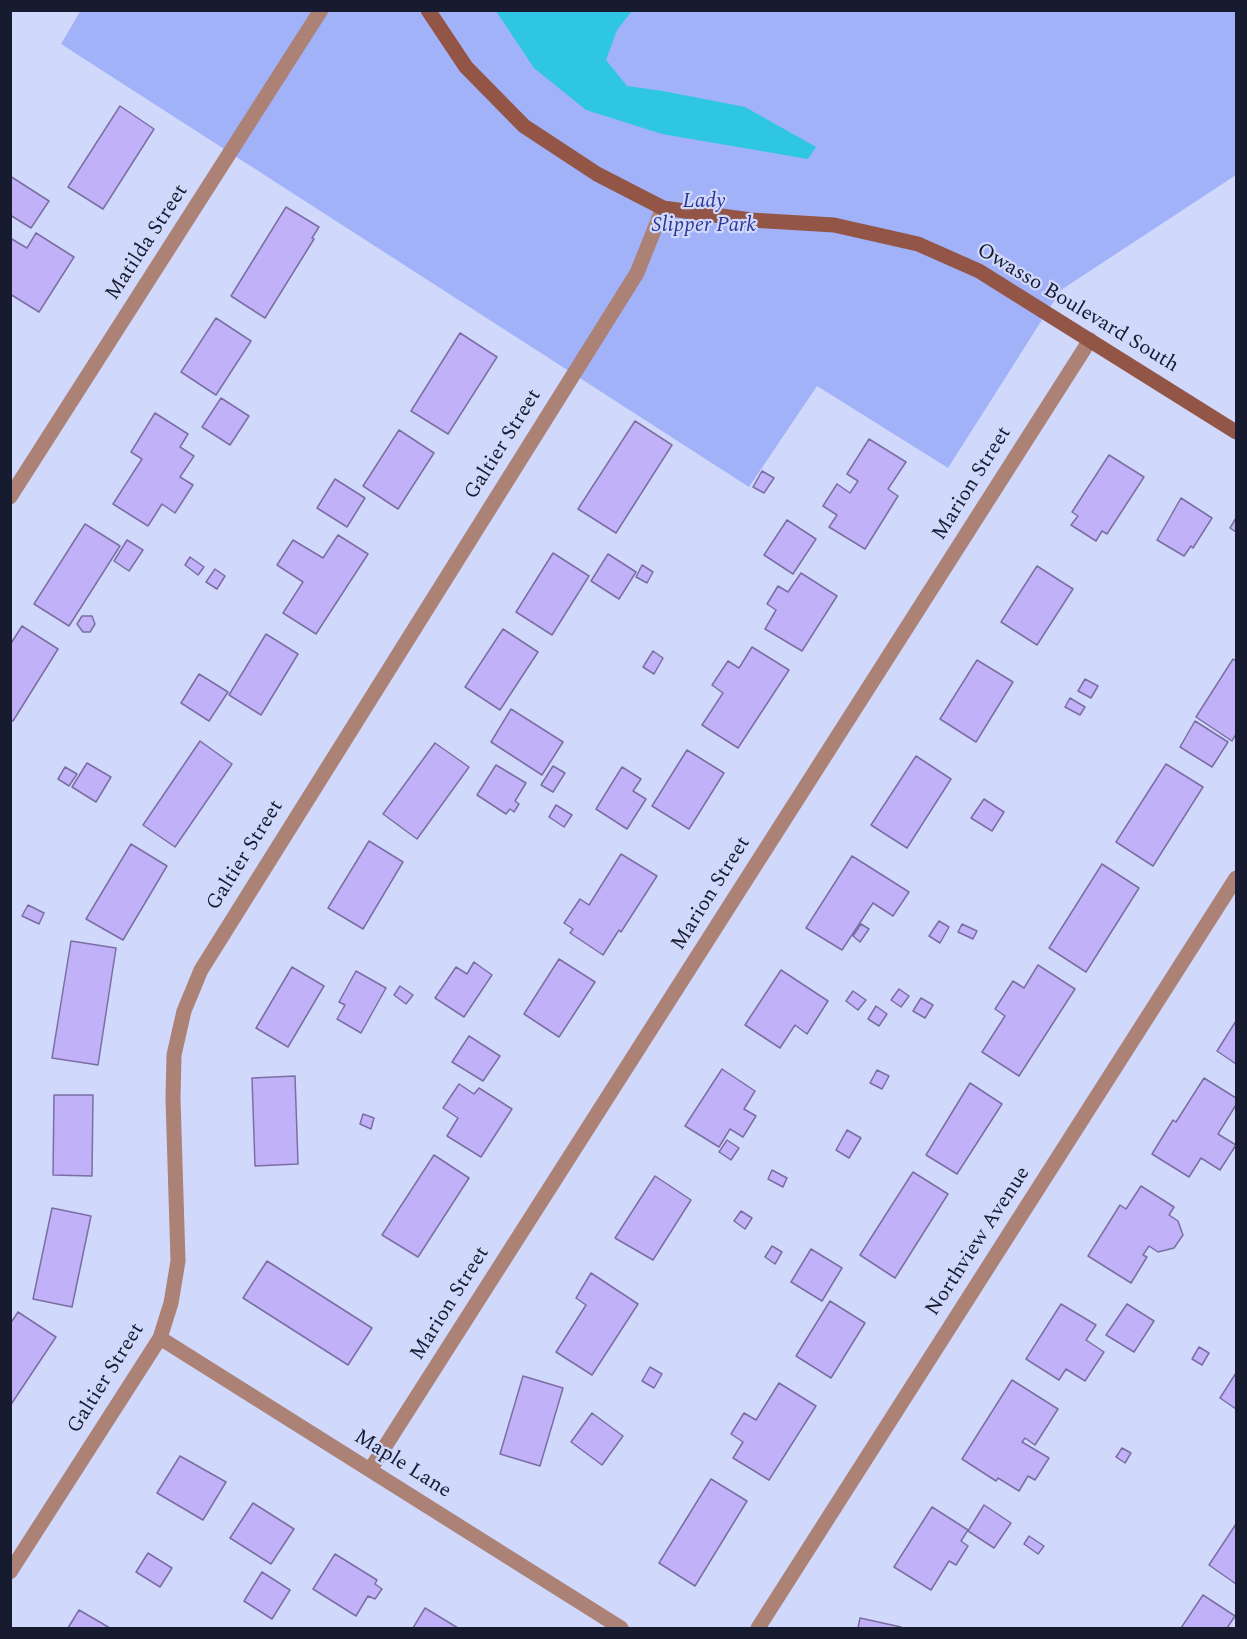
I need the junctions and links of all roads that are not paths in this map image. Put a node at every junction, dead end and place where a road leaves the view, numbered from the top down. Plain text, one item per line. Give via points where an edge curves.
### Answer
1 (321, 10) edge
2 (428, 10) edge
3 (663, 208) junction
4 (1090, 340) junction
5 (1236, 432) edge
6 (10, 498) edge
7 (1236, 878) edge
8 (160, 1338) junction
9 (370, 1470) junction
10 (10, 1572) edge
11 (621, 1629) edge
12 (758, 1629) edge

1 - 6 street, Matilda Street
2 - 3 street, Owasso Boulevard South via 466,68 524,126 597,174
3 - 4 street, Owasso Boulevard South via 751,220 834,225 918,244 979,271
3 - 8 street, Galtier Street via 637,273 201,970 184,1011 174,1055 178,1261
4 - 5 street, Owasso Boulevard South
4 - 9 street, Marion Street
7 - 12 street, Northview Avenue
8 - 9 street, Maple Lane
8 - 10 street, Galtier Street
9 - 11 street, Maple Lane

